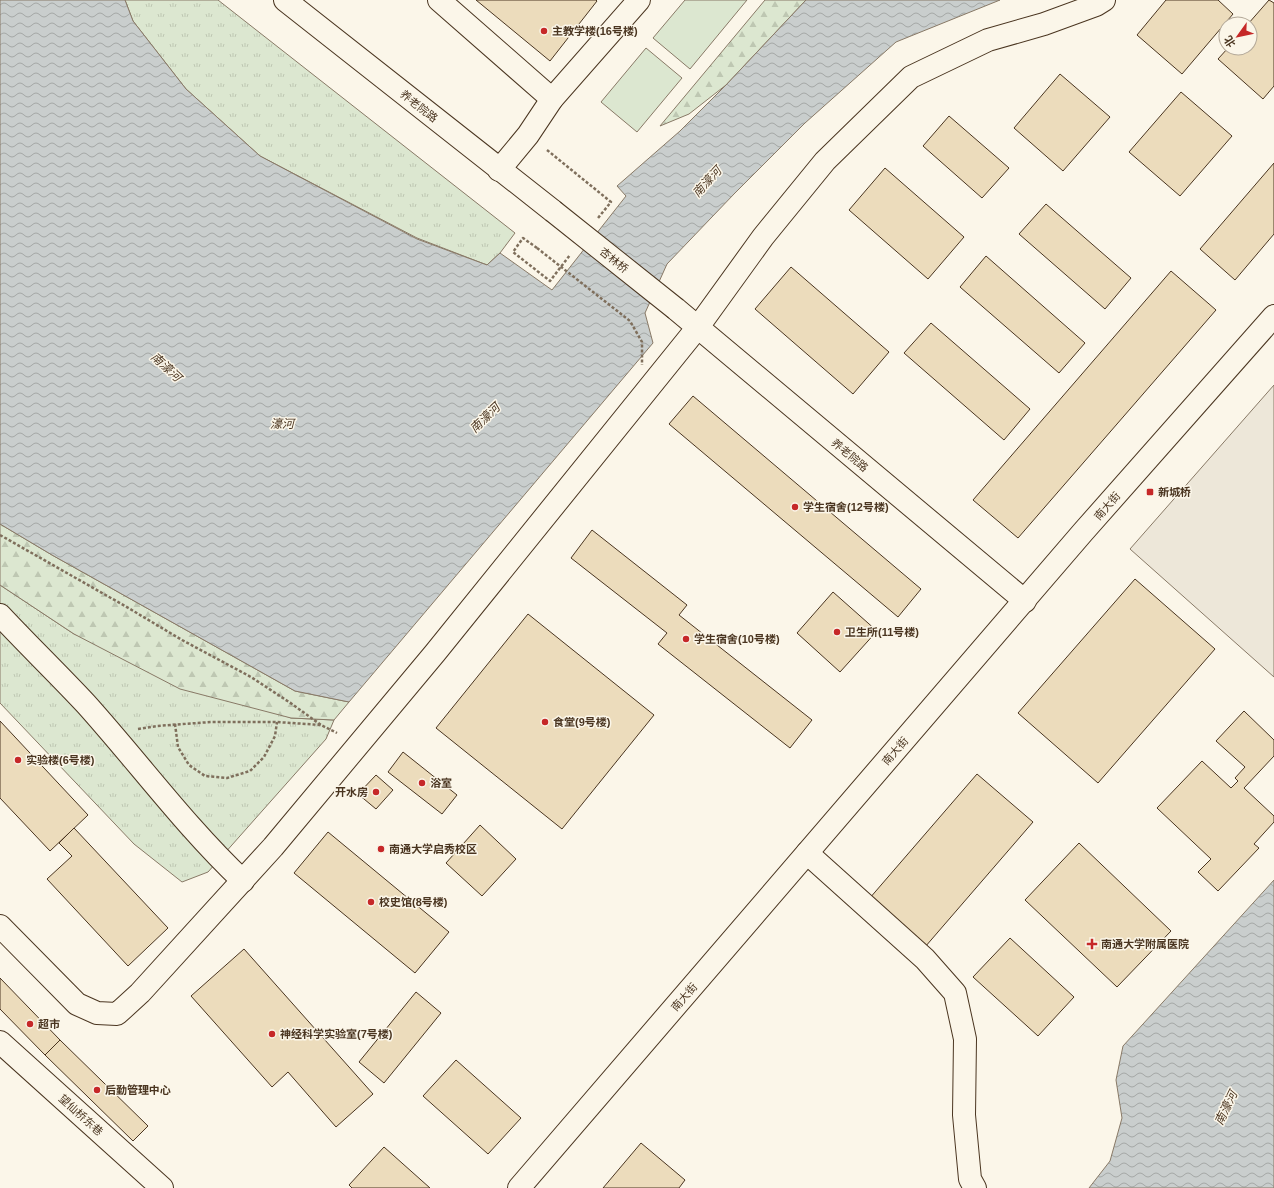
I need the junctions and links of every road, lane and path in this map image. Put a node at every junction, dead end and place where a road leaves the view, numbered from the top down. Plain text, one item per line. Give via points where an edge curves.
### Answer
1 (284, 0) edge
2 (439, 0) edge
3 (639, 0) edge
4 (1104, 0) edge
5 (552, 99) junction
6 (499, 170) junction
7 (553, 211) joint
8 (537, 248) dead end
9 (676, 309) joint
10 (1274, 316) edge
11 (698, 327) junction
12 (642, 365) dead end
13 (0, 535) edge
14 (1025, 601) junction
15 (0, 615) edge
16 (277, 722) junction
17 (175, 724) junction
18 (320, 726) junction
19 (110, 733) junction
20 (359, 744) junction
21 (807, 853) junction
22 (243, 881) junction
23 (0, 926) edge
24 (0, 1042) edge
25 (162, 1188) edge
26 (518, 1188) edge
27 (975, 1188) edge

1 - 6 main road, 养老院路
2 - 5 main road
3 - 5 main road
4 - 11 main road via 1044,24 988,40 911,77 825,160 763,237
5 - 6 main road via 528,135
6 - 7 main road, 养老院路
7 - 9 main road, 杏林桥, bridge
8 - 12 path, bridge via 630,321 642,342
9 - 11 main road, 养老院路
10 - 14 main road, 南大街
11 - 14 main road, 养老院路
11 - 20 main road
13 - 18 path via 251,677
14 - 21 main road, 南大街
15 - 19 main road via 86,704
16 - 17 path
16 - 17 path via 275,736 264,757 250,771 226,778 205,776 189,765 178,747
16 - 18 path
17 - 19 path
18 - 20 path
19 - 22 main road via 216,855
20 - 22 main road
21 - 26 main road, 南大街
21 - 27 main road via 925,959 955,993 965,1039 964,1114 970,1179
22 - 23 main road via 140,993 117,1014 97,1013 77,1004
24 - 25 main road, 望仙桥东巷

